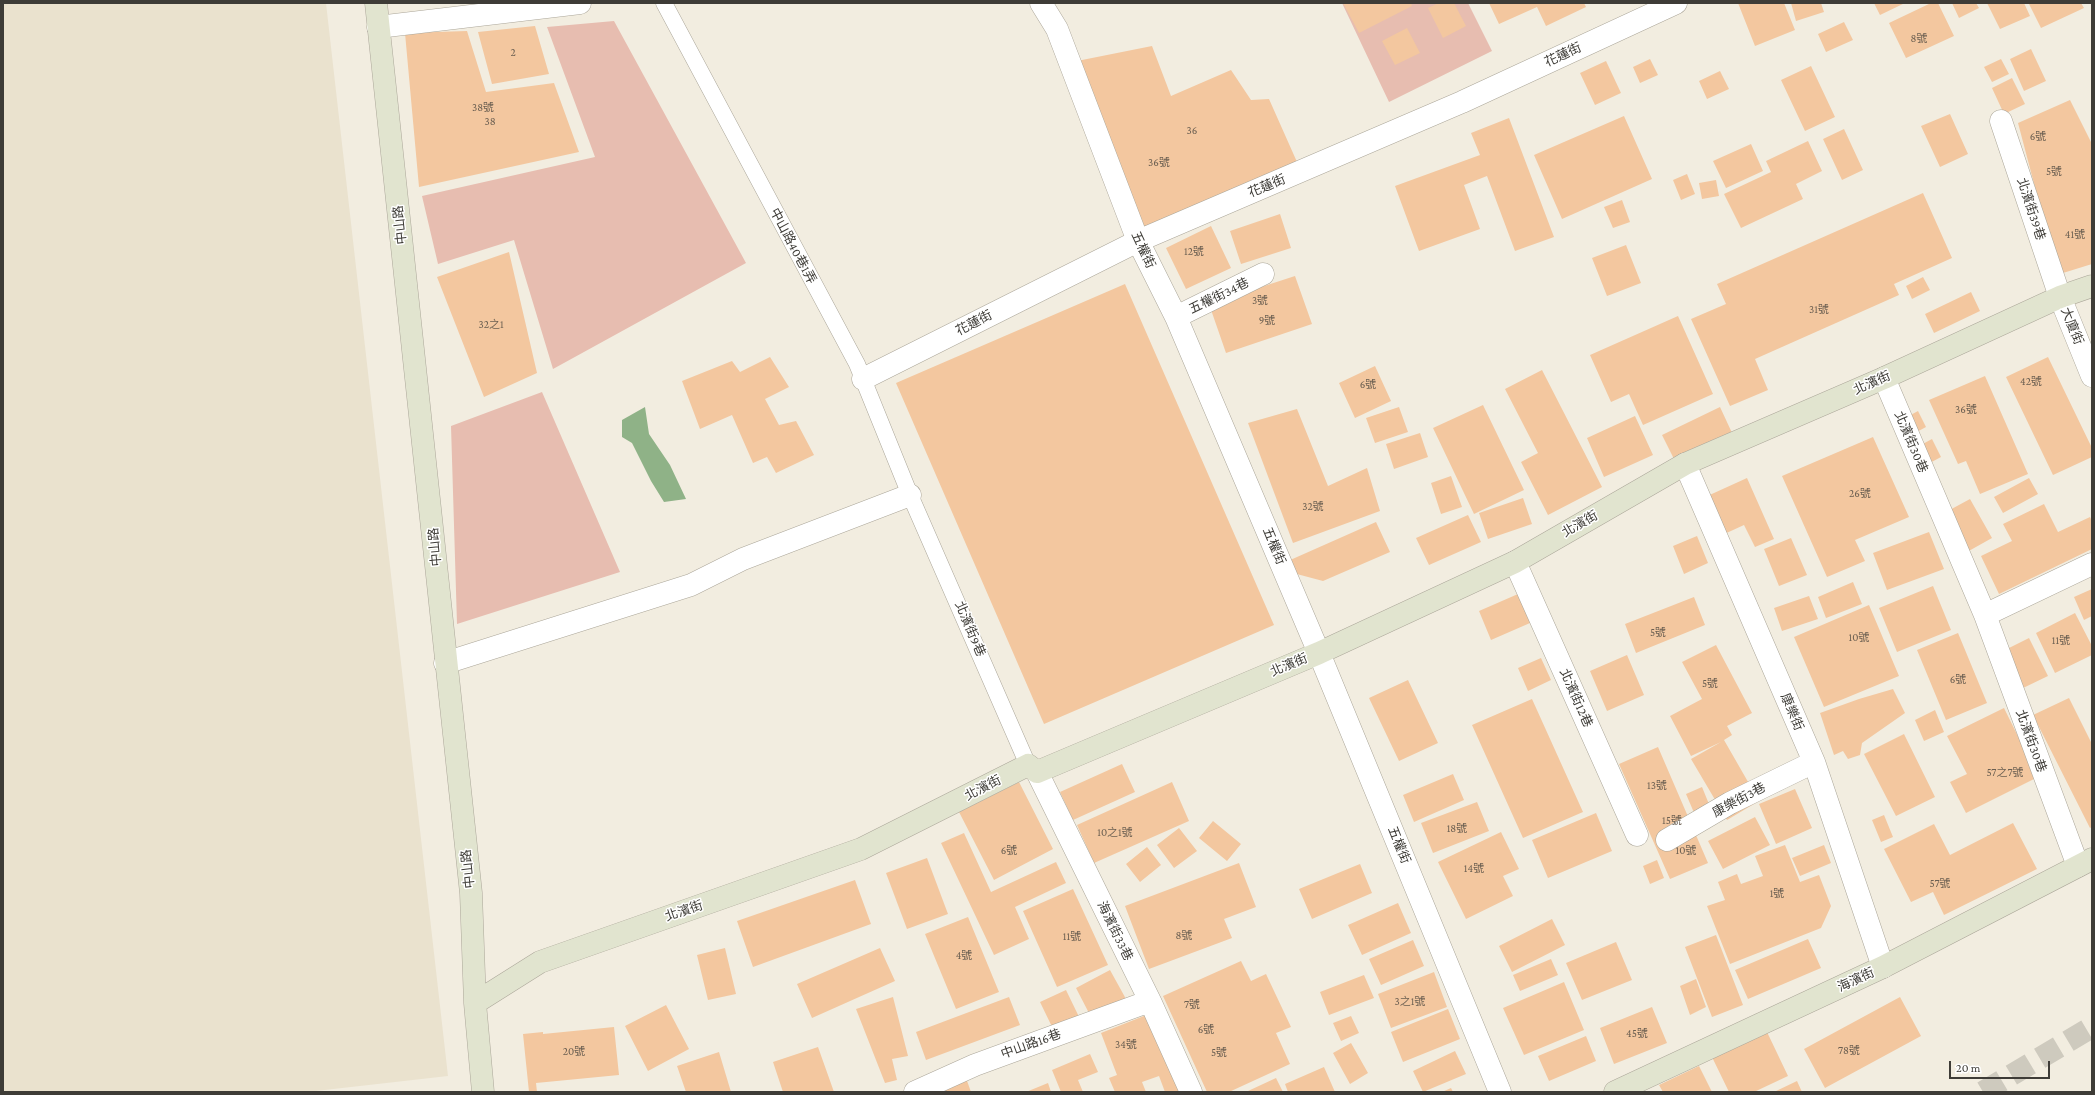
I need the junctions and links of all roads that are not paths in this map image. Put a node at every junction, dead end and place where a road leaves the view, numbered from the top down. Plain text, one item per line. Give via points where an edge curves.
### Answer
1 (376, 3) edge
2 (580, 3) edge
3 (664, 3) edge
4 (1042, 3) edge
5 (1676, 3) edge
6 (378, 27) junction
7 (2001, 121) dead end
8 (1138, 241) junction
9 (1263, 274) dead end
10 (2092, 286) edge
11 (2060, 297) junction
12 (1176, 317) junction
13 (2092, 376) edge
14 (1884, 378) junction
15 (863, 379) junction
16 (1685, 464) junction
17 (910, 495) junction
18 (1515, 562) junction
19 (2092, 564) edge
20 (1985, 615) junction
21 (1319, 653) junction
22 (445, 663) junction
23 (1814, 762) junction
24 (1032, 768) junction
25 (1637, 835) dead end
26 (1667, 840) dead end
27 (2085, 863) edge
28 (1883, 967) junction
29 (1150, 1001) junction
30 (475, 1003) junction
31 (483, 1092) edge
32 (915, 1092) edge
33 (1191, 1092) edge
34 (1500, 1092) edge
35 (1615, 1092) edge

1 - 6 main road, 中山路
2 - 6 street
3 - 15 lane, 中山路40巷1弄
4 - 8 street, 五權街 via 1057,29
5 - 8 street, 花蓮街 via 1462,102
6 - 22 main road, 中山路 via 433,529
7 - 11 street, 北濱街39巷
8 - 12 street, 五權街
8 - 15 street, 花蓮街
9 - 12 street, 五權街34巷
10 - 11 main road, 北濱街
11 - 13 street, 大廈街
11 - 14 main road, 北濱街
12 - 21 street, 五權街
14 - 16 main road, 北濱街
14 - 20 street, 北濱街30巷
15 - 17 lane, 中山路40巷1弄
16 - 18 main road, 北濱街
16 - 23 street, 康樂街
17 - 22 street via 743,559 691,585
17 - 24 lane, 北濱街9巷
18 - 21 main road, 北濱街
18 - 25 street, 北濱街12巷
19 - 20 street
20 - 27 street, 北濱街30巷
21 - 24 main road, 北濱街
21 - 34 street, 五權街
22 - 30 main road, 中山路 via 471,893
23 - 26 street, 康樂街3巷 via 1730,803
23 - 28 street, 康樂街
24 - 29 street, 海濱街33巷
24 - 30 main road, 北濱街 via 861,849 540,962
27 - 28 main road, 海濱街
28 - 35 main road, 海濱街
29 - 32 street, 中山路16巷 via 976,1065
29 - 33 street, 海濱街33巷
30 - 31 main road, 中山路

